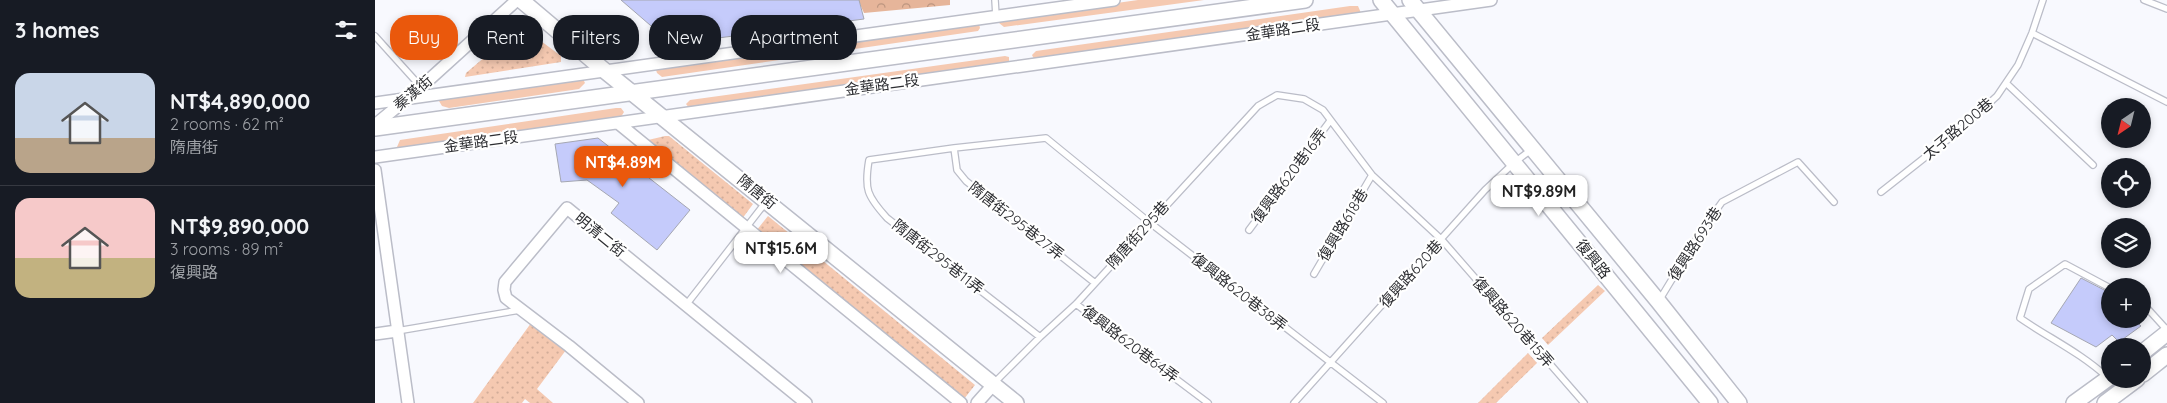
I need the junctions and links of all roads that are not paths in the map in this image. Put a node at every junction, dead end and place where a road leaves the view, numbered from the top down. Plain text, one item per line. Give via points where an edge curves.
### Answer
1 (517, 0) edge
2 (521, 0) edge
3 (995, 0) edge
4 (1114, 0) edge
5 (1305, 0) edge
6 (1491, 0) edge
7 (2043, 0) edge
8 (2145, 0) edge
9 (1385, 6) edge
10 (1415, 6) edge
11 (2167, 9) edge
12 (996, 16) junction
13 (2032, 33) junction
14 (375, 36) edge
15 (605, 71) junction
16 (2005, 83) junction
17 (421, 87) junction
18 (633, 93) junction
19 (1288, 96) joint
20 (408, 98) junction
21 (2167, 102) edge
22 (375, 103) edge
23 (661, 116) junction
24 (1330, 121) junction
25 (618, 122) junction
26 (375, 126) edge
27 (954, 148) junction
28 (1532, 149) junction
29 (375, 157) edge
30 (1515, 162) junction
31 (2093, 165) dead end
32 (375, 170) edge
33 (1372, 176) junction
34 (1881, 192) dead end
35 (767, 200) junction
36 (1834, 202) dead end
37 (1149, 222) junction
38 (746, 228) junction
39 (1249, 230) dead end
40 (1442, 240) junction
41 (1314, 274) dead end
42 (1095, 283) junction
43 (2101, 283) edge
44 (1659, 301) junction
45 (1076, 304) junction
46 (686, 305) junction
47 (521, 310) junction
48 (2151, 313) edge
49 (397, 331) junction
50 (2167, 331) edge
51 (375, 334) edge
52 (1040, 336) junction
53 (2151, 345) edge
54 (2167, 355) edge
55 (1329, 362) junction
56 (2151, 368) edge
57 (2101, 371) edge
58 (993, 384) junction
59 (2101, 384) edge
60 (2125, 388) edge
61 (1734, 401) edge
62 (408, 403) edge
63 (639, 403) edge
64 (806, 403) edge
65 (961, 403) edge
66 (977, 403) edge
67 (1016, 403) edge
68 (1208, 403) edge
69 (1294, 403) edge
70 (1383, 403) edge
71 (1584, 403) edge
72 (1710, 403) edge
73 (2074, 403) edge
74 (2105, 403) edge

1 - 17 street, 秦漢街
2 - 15 street, 隋唐街
3 - 12 lane
4 - 12 street
5 - 18 street, 金華路二段
6 - 10 street, 金華路二段
7 - 13 lane, 太子路200巷
8 - 11 lane
9 - 10 street, 金華路二段
9 - 23 street, 金華路二段 via 1262,34
9 - 30 street, 復興路
10 - 28 street, 復興路
12 - 15 street
13 - 16 lane, 太子路200巷 via 2018,65
13 - 21 lane
14 - 17 lane
15 - 18 street, 隋唐街
15 - 20 street
16 - 31 lane
16 - 34 lane, 太子路200巷 via 1997,96 1961,129
17 - 20 street, 秦漢街
18 - 23 street, 隋唐街
18 - 26 street, 金華路二段
19 - 24 lane, 復興路620巷16弄 via 1304,99 1323,110
19 - 37 lane, 隋唐街295巷 via 1277,95 1258,106
20 - 22 street
20 - 26 street, 秦漢街
23 - 25 street, 金華路二段
23 - 35 street, 隋唐街
24 - 33 lane, 復興路620巷16弄
24 - 39 lane, 復興路620巷16弄
25 - 29 street, 金華路二段
25 - 38 street
27 - 37 lane, 復興路620巷38弄 via 1046,138
27 - 42 lane, 隋唐街295巷27弄 via 957,170 965,181
27 - 52 lane, 隋唐街295巷11弄 via 869,160 865,180 872,202 887,218
28 - 30 lane, 復興路620巷
28 - 44 street, 復興路
30 - 40 lane, 復興路620巷 via 1485,190
30 - 72 street, 復興路
32 - 49 street
33 - 40 lane, 復興路620巷16弄
33 - 41 lane, 復興路618巷
35 - 38 lane
35 - 58 street, 隋唐街
36 - 44 lane, 復興路693巷 via 1798,162 1722,202
37 - 42 lane, 隋唐街295巷
37 - 55 lane, 復興路620巷38弄
38 - 46 lane
38 - 65 street
40 - 55 lane, 復興路620巷
40 - 71 lane, 復興路620巷15弄
42 - 45 lane, 隋唐街295巷
43 - 57 lane via 2065,264 2029,289 2021,318
44 - 61 street, 復興路
45 - 52 lane, 隋唐街295巷
45 - 68 lane, 復興路620巷64弄
46 - 47 street, 明清二街 via 567,208 505,282 506,298
46 - 64 street, 明清二街
47 - 49 lane
47 - 63 street, 明清二街
48 - 50 lane
49 - 51 street
49 - 62 street
50 - 53 street
52 - 58 lane, 隋唐街295巷
54 - 56 street
55 - 69 lane, 復興路620巷
55 - 70 lane, 復興路620巷38弄
58 - 66 street
58 - 67 street, 隋唐街
59 - 73 street
60 - 74 street

